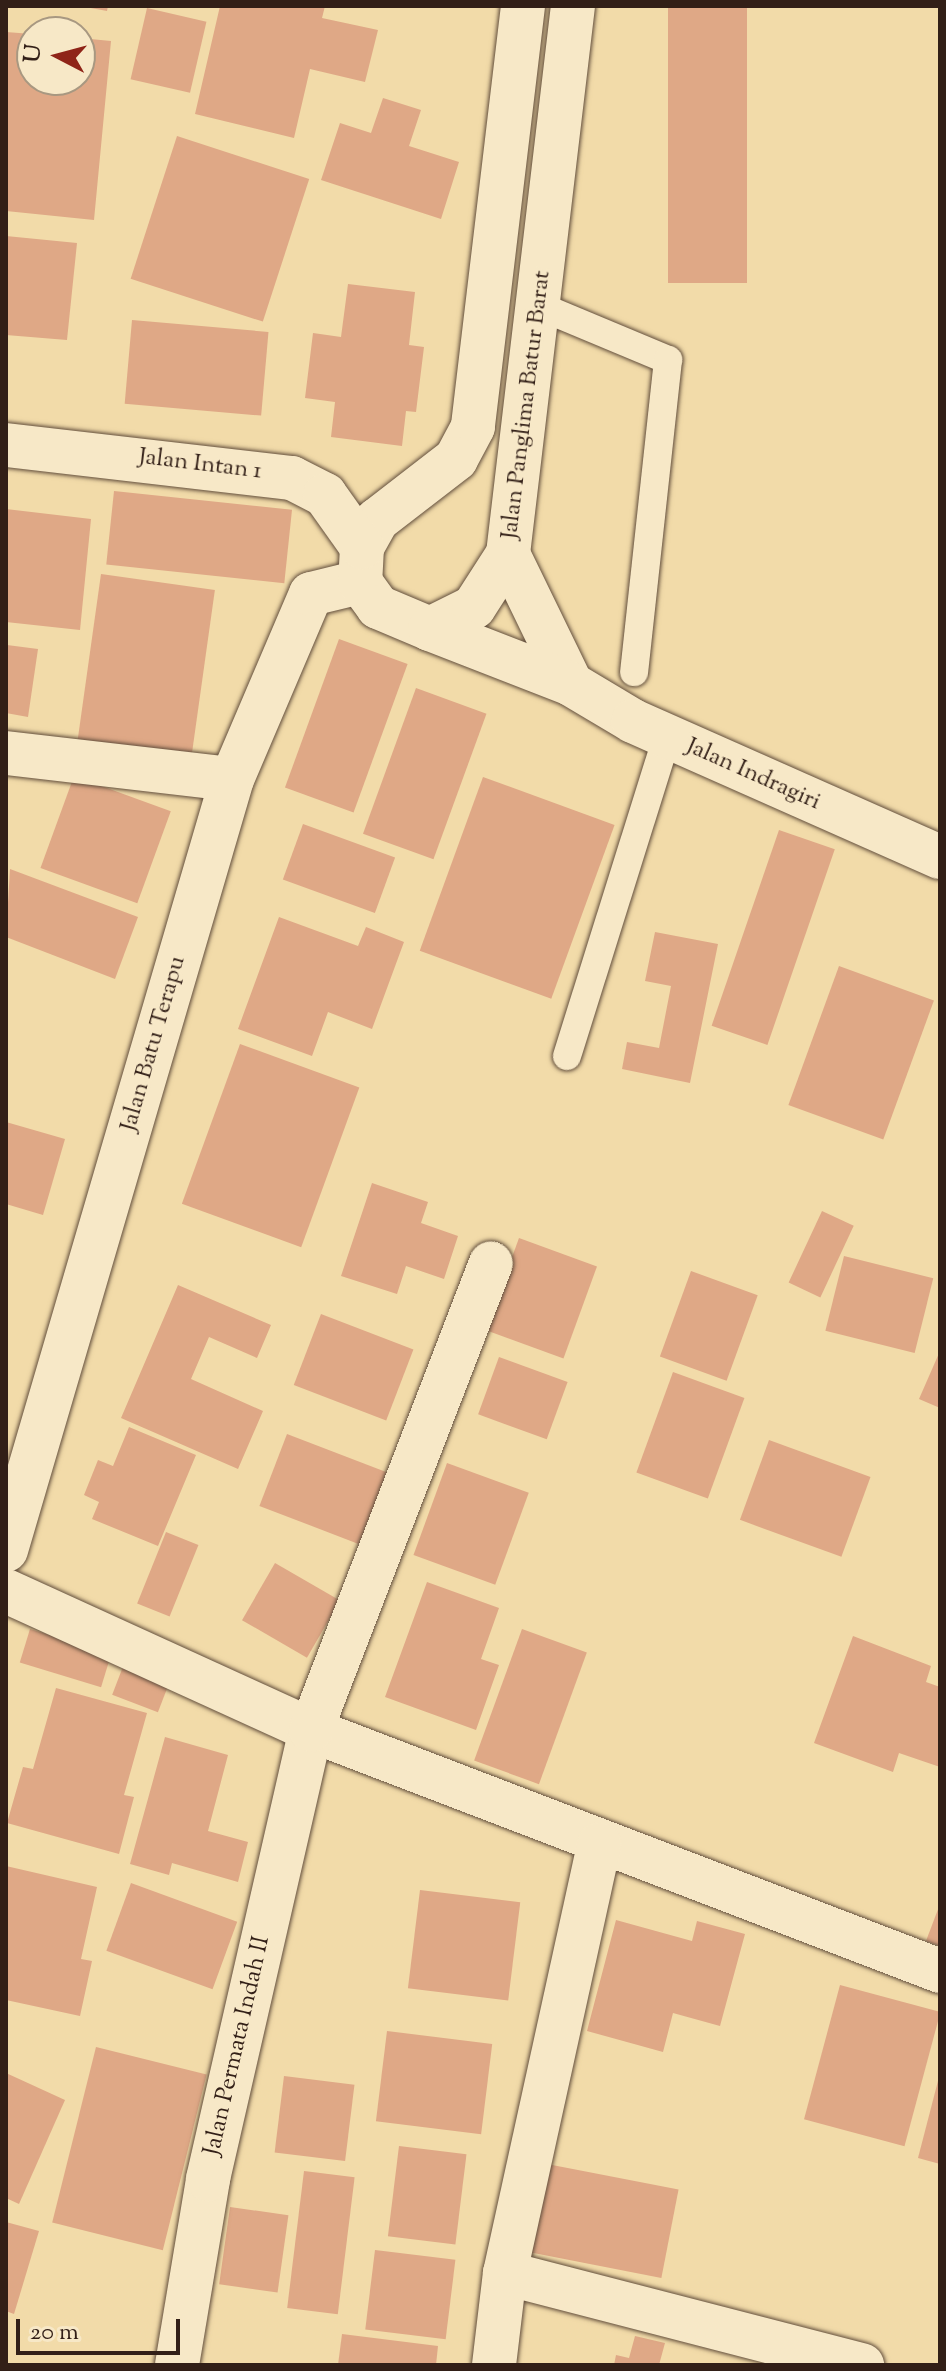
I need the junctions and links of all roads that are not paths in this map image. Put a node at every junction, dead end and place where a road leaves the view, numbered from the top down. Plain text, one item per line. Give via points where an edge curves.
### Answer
1 (523, 6) edge
2 (573, 6) edge
3 (539, 306) junction
4 (6, 445) edge
5 (508, 554) junction
6 (361, 565) junction
7 (430, 629) junction
8 (634, 672) dead end
9 (571, 684) junction
10 (667, 737) junction
11 (6, 753) edge
12 (232, 779) junction
13 (940, 857) edge
14 (567, 1056) dead end
15 (491, 1263) dead end
16 (6, 1550) edge
17 (6, 1591) edge
18 (311, 1730) junction
19 (599, 1844) junction
20 (940, 1971) edge
21 (505, 2273) junction
22 (177, 2365) edge
23 (494, 2365) edge
24 (862, 2365) edge

1 - 6 street via 473,427 456,459 377,520
2 - 3 street, Jalan Panglima Batur Barat
3 - 5 street, Jalan Panglima Batur Barat
3 - 8 lane via 668,360
4 - 6 street, Jalan Intan 1 via 292,478 325,495
5 - 7 street, Jalan Panglima Batur Barat via 474,607
5 - 9 street
6 - 7 street via 378,607
6 - 12 street, Jalan Batu Terapu via 311,594
7 - 9 street, Jalan Indragiri
9 - 10 street, Jalan Indragiri
10 - 13 street, Jalan Indragiri
10 - 14 lane
11 - 12 street
12 - 16 street, Jalan Batu Terapu
15 - 18 street, Jalan Permata Indah II
17 - 18 street
18 - 19 street
18 - 22 street, Jalan Permata Indah II via 208,2179
19 - 20 street
19 - 21 street
21 - 23 street
21 - 24 street

